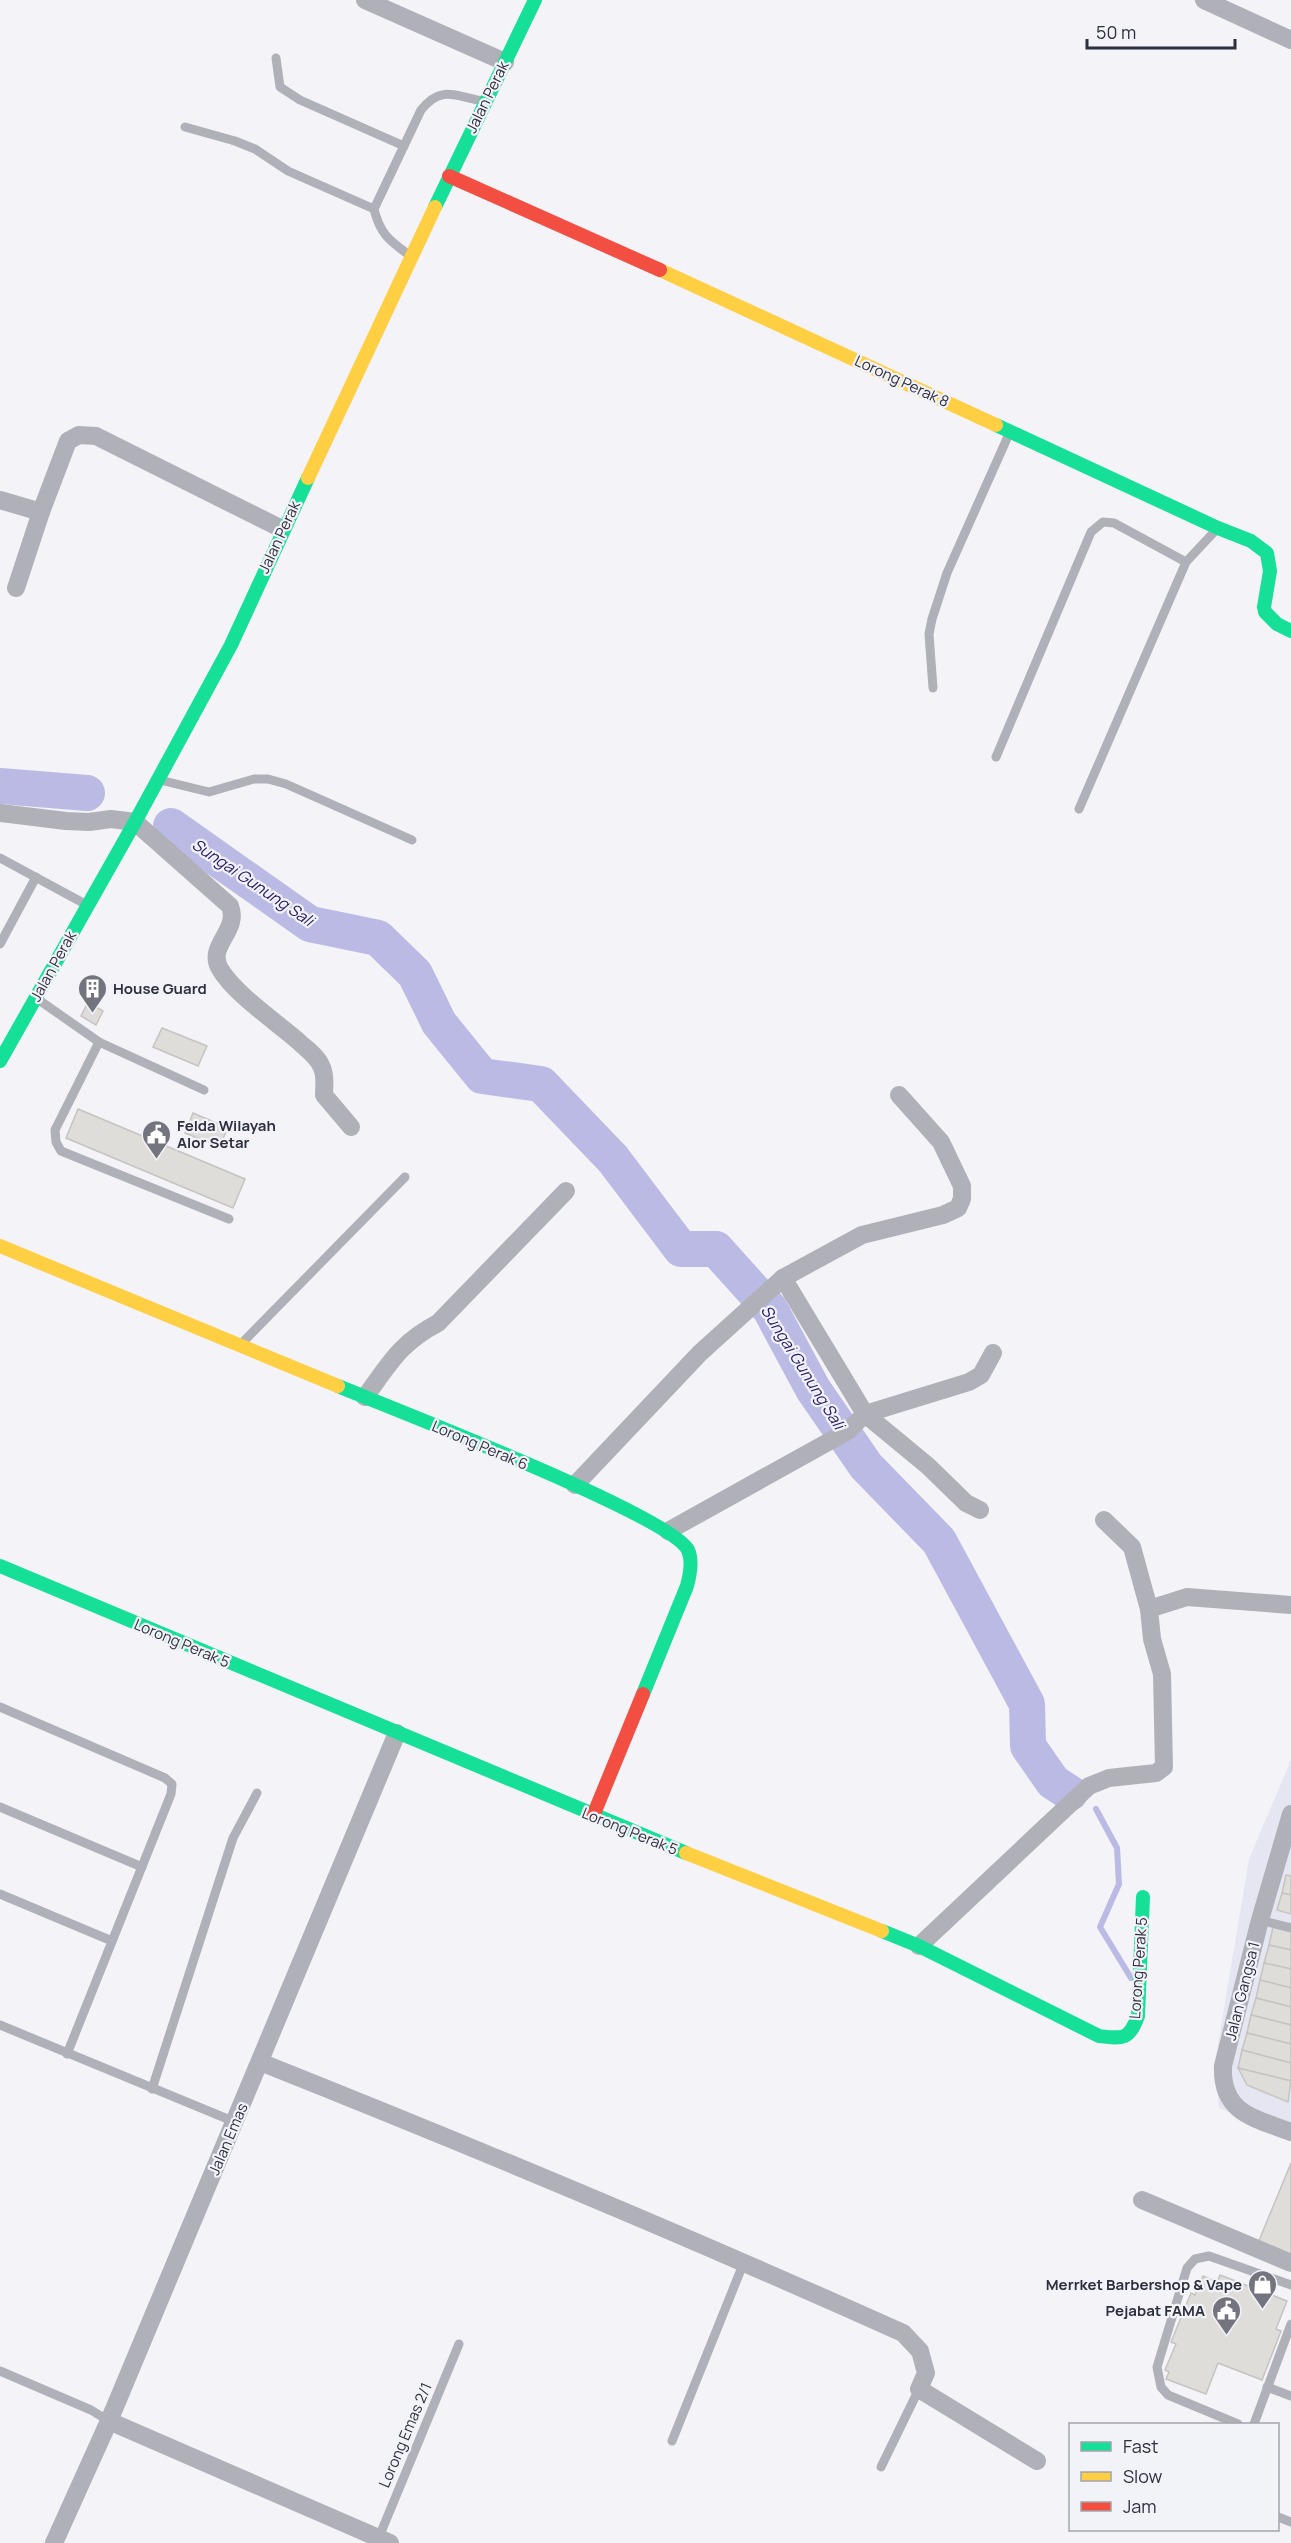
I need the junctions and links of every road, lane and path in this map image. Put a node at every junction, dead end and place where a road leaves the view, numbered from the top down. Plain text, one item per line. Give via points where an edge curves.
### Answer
1 (365, 0) edge
2 (535, 0) edge
3 (1204, 0) edge
4 (1291, 40) edge
5 (276, 58) dead end
6 (505, 62) junction
7 (485, 102) junction
8 (185, 127) dead end
9 (404, 146) junction
10 (449, 176) junction
11 (374, 209) junction
12 (411, 256) junction
13 (1010, 432) junction
14 (0, 500) edge
15 (41, 512) junction
16 (1218, 528) junction
17 (282, 529) junction
18 (1186, 562) junction
19 (16, 588) dead end
20 (1291, 631) edge
21 (933, 688) dead end
22 (996, 757) dead end
23 (158, 780) junction
24 (1079, 809) dead end
25 (0, 813) edge
26 (135, 822) junction
27 (412, 840) dead end
28 (0, 858) edge
29 (36, 878) junction
30 (87, 905) junction
31 (0, 944) edge
32 (35, 998) junction
33 (99, 1042) junction
34 (0, 1061) edge
35 (204, 1090) dead end
36 (899, 1095) dead end
37 (351, 1127) dead end
38 (405, 1177) dead end
39 (566, 1191) dead end
40 (229, 1219) dead end
41 (0, 1246) edge
42 (783, 1278) junction
43 (241, 1345) junction
44 (993, 1353) dead end
45 (365, 1396) junction
46 (865, 1414) junction
47 (575, 1485) junction
48 (980, 1510) dead end
49 (1104, 1520) dead end
50 (668, 1531) junction
51 (0, 1566) edge
52 (1291, 1605) edge
53 (1149, 1609) junction
54 (0, 1707) edge
55 (397, 1733) junction
56 (256, 1793) dead end
57 (0, 1807) edge
58 (1291, 1814) edge
59 (593, 1816) junction
60 (142, 1867) junction
61 (0, 1894) edge
62 (1143, 1897) dead end
63 (1260, 1920) junction
64 (1291, 1928) edge
65 (112, 1941) junction
66 (919, 1946) junction
67 (0, 2025) edge
68 (67, 2054) junction
69 (260, 2062) junction
70 (152, 2089) junction
71 (235, 2122) junction
72 (1291, 2132) edge
73 (1142, 2200) dead end
74 (744, 2262) junction
75 (1291, 2263) edge
76 (1291, 2285) edge
77 (1291, 2324) edge
78 (459, 2344) dead end
79 (0, 2371) edge
80 (1267, 2386) junction
81 (919, 2390) junction
82 (1291, 2396) edge
83 (109, 2421) junction
84 (1236, 2423) edge
85 (1254, 2423) edge
86 (672, 2441) dead end
87 (1038, 2461) dead end
88 (882, 2467) dead end
89 (385, 2540) edge
90 (54, 2543) edge

1 - 6 street
2 - 6 street, Jalan Perak
3 - 4 street
5 - 9 lane via 280,87 300,100
6 - 7 street, Jalan Perak
7 - 9 lane via 444,94 431,98
7 - 10 street, Jalan Perak
8 - 11 lane via 255,149 288,171
9 - 11 lane
10 - 12 street, Jalan Perak
10 - 13 street, Lorong Perak 8
11 - 12 lane via 385,237
12 - 17 street, Jalan Perak
13 - 16 street, Lorong Perak 8
13 - 21 lane via 947,573 932,619 929,634
14 - 15 street
15 - 17 street via 68,441 79,435 96,436
15 - 19 street
16 - 18 lane
16 - 20 street, Lorong Perak 8 via 1267,553 1270,571 1262,608 1266,616
17 - 23 street, Jalan Perak via 231,645
18 - 22 lane via 1114,523 1103,522 1091,532
18 - 24 lane
23 - 26 street, Jalan Perak
23 - 27 lane via 209,792 254,779 268,779
25 - 26 street
26 - 30 street, Jalan Perak
26 - 37 street via 230,906 232,922 219,945 218,967 234,986 317,1058 324,1078 324,1095
28 - 29 lane
29 - 30 lane
29 - 31 lane
30 - 32 street, Jalan Perak
32 - 33 lane
32 - 34 street, Jalan Perak
33 - 35 lane
33 - 40 lane via 55,1130 61,1151
36 - 42 street via 941,1142 962,1186 958,1208 862,1235
38 - 43 lane
39 - 45 street via 438,1323 403,1346
41 - 43 street, Lorong Perak 6
42 - 46 street
42 - 47 street via 700,1353
43 - 45 street, Lorong Perak 6
44 - 46 street via 981,1375 969,1382
45 - 47 street, Lorong Perak 6
46 - 48 street via 966,1503
46 - 50 street via 848,1431
47 - 50 street, Lorong Perak 6
49 - 53 street via 1132,1547
50 - 59 street, Lorong Perak 6 via 688,1550 689,1578
51 - 55 street, Lorong Perak 5
52 - 53 street via 1187,1597
53 - 66 street via 1162,1674 1164,1767 1156,1773 1109,1778 1089,1786
54 - 60 lane via 172,1784
55 - 59 street, Lorong Perak 5
55 - 69 street, Jalan Emas
56 - 70 lane via 233,1838
57 - 60 lane
58 - 63 street, Jalan Gangsa 1
59 - 66 street, Lorong Perak 5
60 - 65 lane
61 - 65 lane
62 - 66 street, Lorong Perak 5 via 1138,2016 1132,2032 1120,2039 1099,2036
63 - 64 lane
63 - 72 street, Jalan Gangsa 1 via 1222,2081 1234,2106
65 - 68 lane
67 - 68 lane
68 - 70 lane
69 - 71 street, Jalan Emas
69 - 74 street via 501,2158
70 - 71 lane
71 - 83 street, Jalan Emas
73 - 75 street
74 - 81 street via 903,2333 920,2351 926,2373
74 - 86 lane
76 - 84 lane via 1209,2256 1195,2259 1187,2268 1157,2367 1158,2377 1168,2395
77 - 80 lane
78 - 89 lane, Lorong Emas 2/1
79 - 83 lane
80 - 82 lane
80 - 85 lane
81 - 87 street
81 - 88 lane
83 - 89 street
83 - 90 street, Jalan Emas

